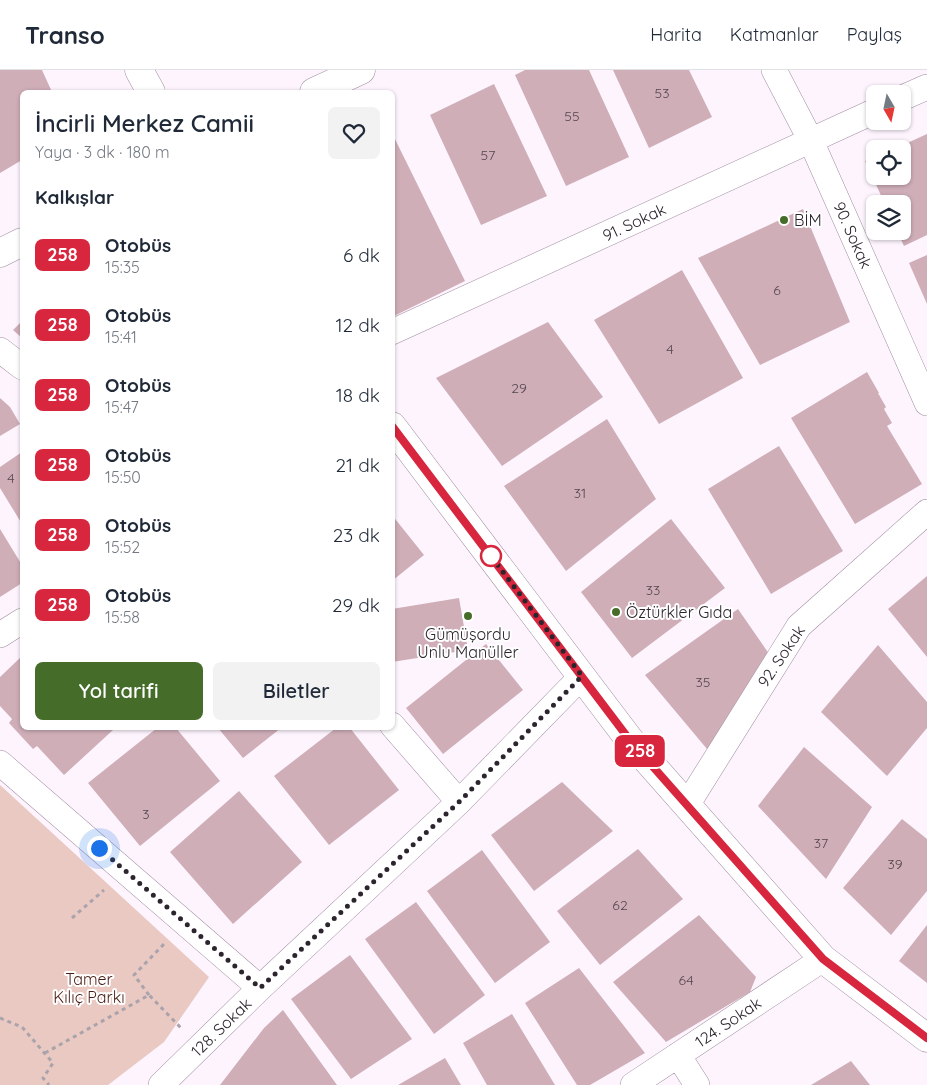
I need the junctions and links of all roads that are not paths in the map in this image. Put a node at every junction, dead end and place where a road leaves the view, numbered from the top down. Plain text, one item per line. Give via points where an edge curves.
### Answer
1 (139, 70) edge
2 (361, 70) edge
3 (774, 70) edge
4 (927, 87) edge
5 (150, 90) edge
6 (318, 90) edge
7 (911, 94) edge
8 (866, 115) edge
9 (811, 141) junction
10 (20, 243) edge
11 (0, 253) edge
12 (395, 331) edge
13 (0, 350) edge
14 (20, 366) edge
15 (927, 403) edge
16 (395, 430) edge
17 (927, 512) edge
18 (20, 622) edge
19 (0, 635) edge
20 (582, 676) junction
21 (395, 728) edge
22 (0, 763) edge
23 (459, 802) junction
24 (687, 805) junction
25 (823, 959) junction
26 (260, 988) junction
27 (927, 1038) edge
28 (678, 1055) junction
29 (161, 1085) edge
30 (634, 1085) edge
31 (697, 1085) edge

1 - 5 street
2 - 6 street
3 - 9 street, 90. Sokak
4 - 7 street
8 - 9 street, 91. Sokak
9 - 12 street, 91. Sokak
9 - 15 street, 90. Sokak
10 - 11 street
13 - 14 street
16 - 20 street
17 - 24 street, 92. Sokak via 799,626
18 - 19 street
20 - 23 street, 128. Sokak
20 - 24 street via 632,743
21 - 23 street
22 - 26 street
23 - 26 street, 128. Sokak
24 - 25 street
25 - 27 street
25 - 28 street, 124. Sokak
26 - 29 street, 128. Sokak
28 - 30 street, 124. Sokak
28 - 31 street

